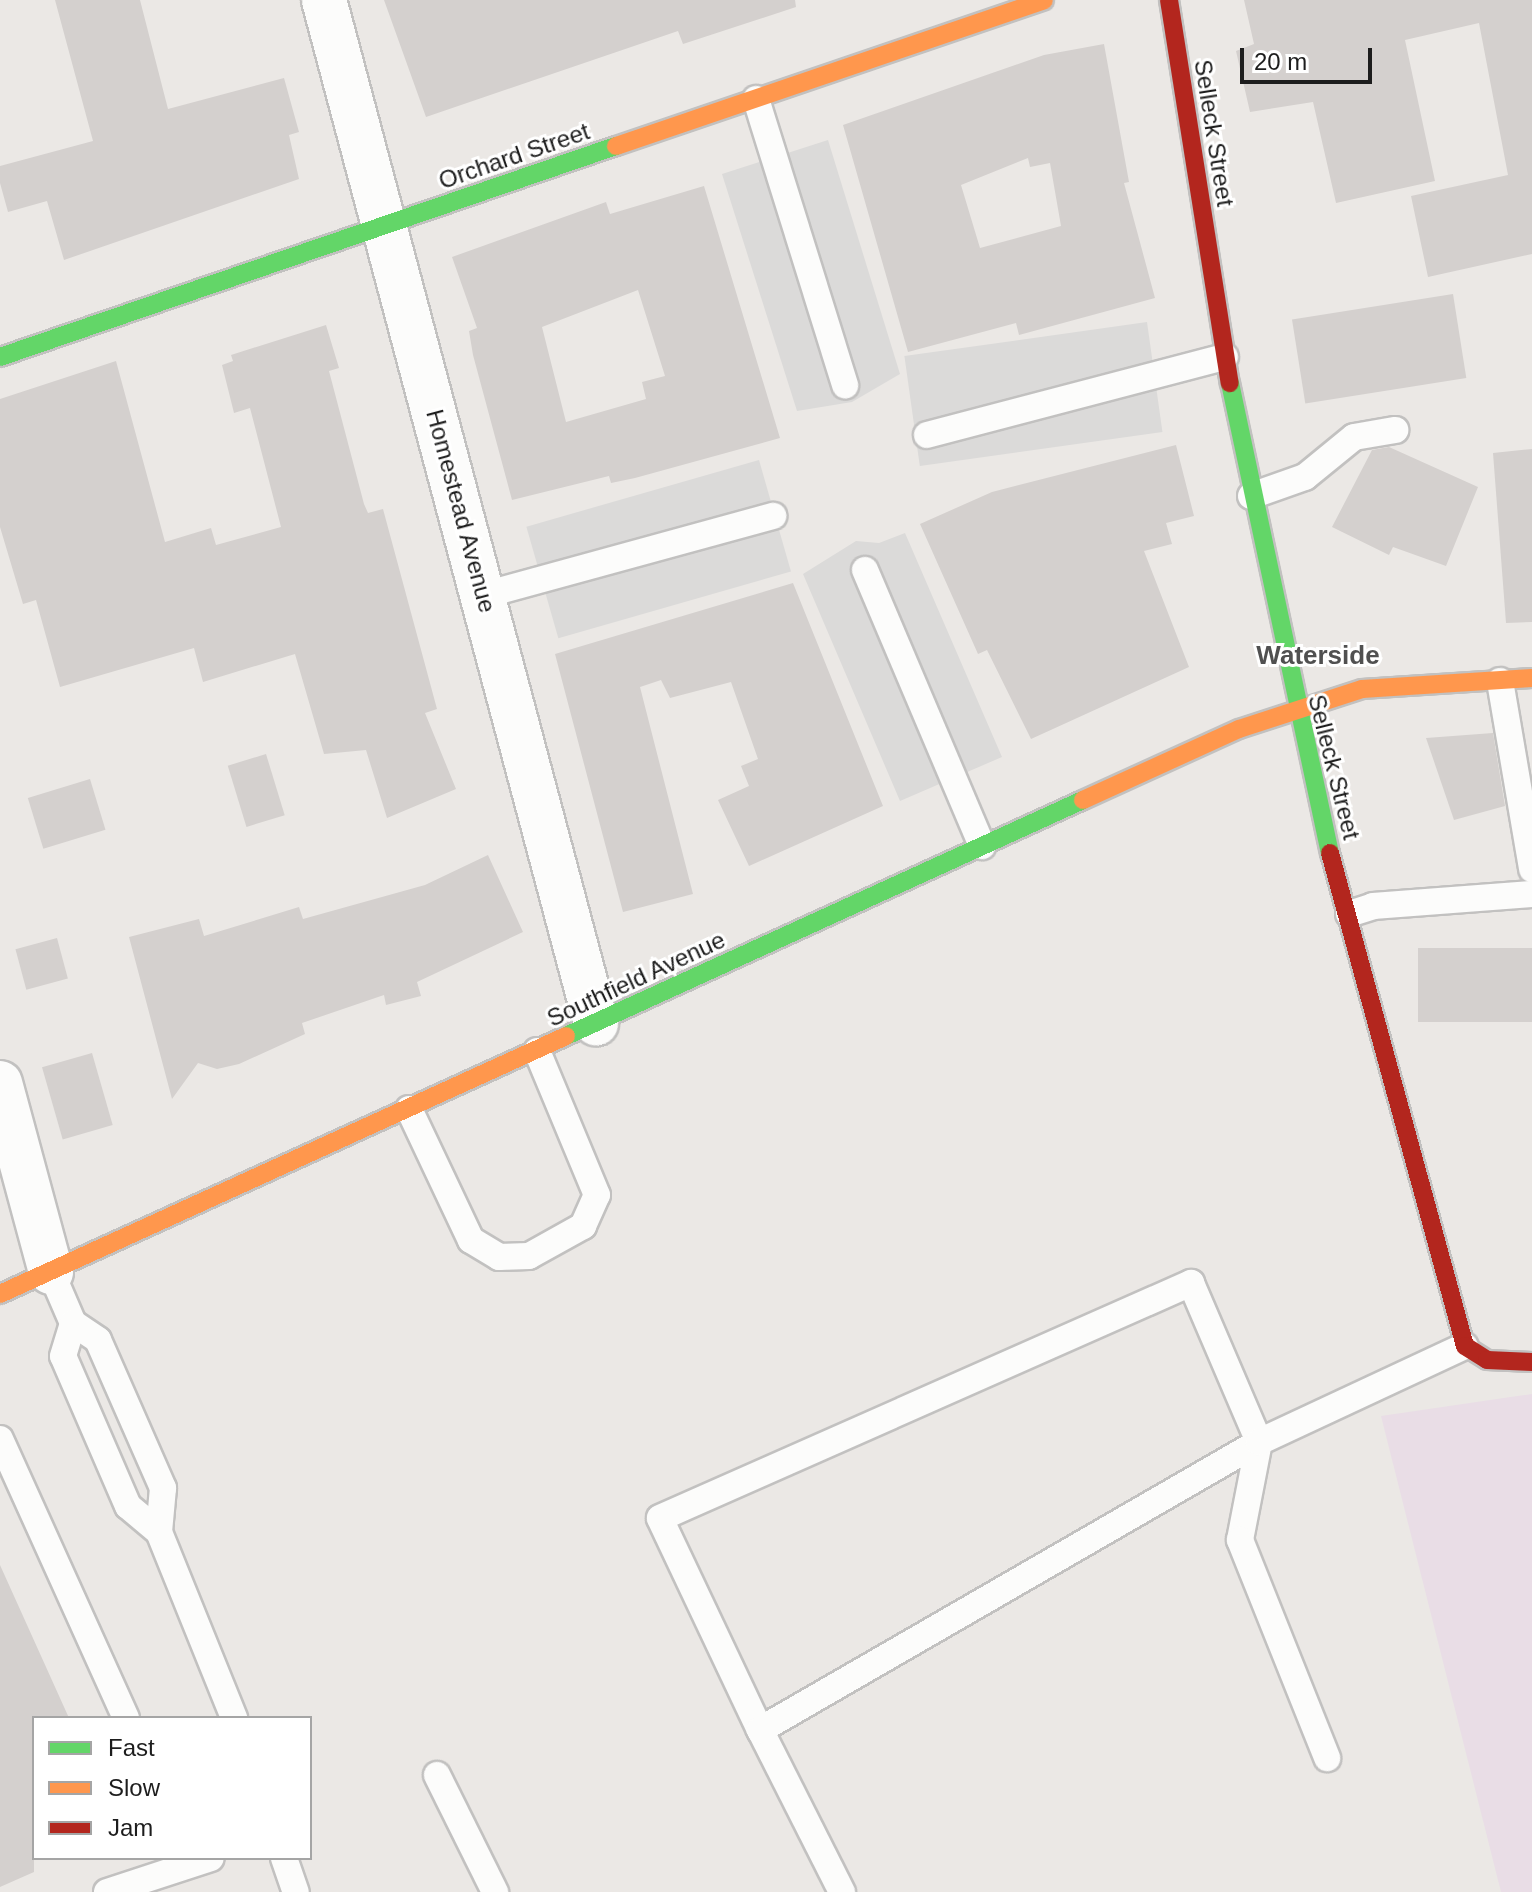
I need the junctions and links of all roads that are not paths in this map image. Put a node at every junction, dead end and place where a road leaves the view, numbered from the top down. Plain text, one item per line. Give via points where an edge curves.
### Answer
1 (324, 0) edge
2 (1044, 0) edge
3 (1169, 0) edge
4 (756, 99) junction
5 (385, 225) junction
6 (0, 357) edge
7 (1225, 357) junction
8 (845, 385) dead end
9 (1395, 430) dead end
10 (927, 435) dead end
11 (1251, 496) junction
12 (773, 516) dead end
13 (865, 570) dead end
14 (484, 595) junction
15 (1532, 678) edge
16 (1500, 681) junction
17 (1293, 708) junction
18 (982, 846) junction
19 (1532, 869) edge
20 (1532, 894) edge
21 (1349, 914) junction
22 (596, 1023) junction
23 (537, 1051) junction
24 (0, 1083) edge
25 (409, 1109) junction
26 (51, 1272) junction
27 (0, 1294) edge
28 (73, 1323) junction
29 (1465, 1346) junction
30 (1532, 1362) edge
31 (0, 1439) edge
32 (1259, 1442) junction
33 (159, 1532) junction
34 (125, 1716) edge
35 (233, 1716) edge
36 (760, 1730) junction
37 (1327, 1758) dead end
38 (437, 1775) dead end
39 (197, 1860) edge
40 (285, 1860) edge
41 (107, 1892) edge
42 (296, 1892) edge
43 (495, 1892) edge
44 (842, 1892) edge

1 - 5 street, Homestead Avenue
2 - 4 street, Orchard Street
3 - 7 street, Selleck Street
4 - 5 street, Orchard Street
4 - 8 lane
5 - 6 street, Orchard Street
5 - 14 street, Homestead Avenue
7 - 10 lane
7 - 11 street, Selleck Street
9 - 11 lane via 1354,437 1305,477
11 - 17 street, Selleck Street
12 - 14 lane
13 - 18 lane
14 - 22 street, Homestead Avenue
15 - 16 street, Southfield Avenue
16 - 17 street, Southfield Avenue via 1362,689
16 - 19 lane
17 - 18 street, Southfield Avenue
17 - 21 street, Selleck Street
18 - 22 street, Southfield Avenue
20 - 21 lane via 1373,906
21 - 29 street, Selleck Street
22 - 23 street, Southfield Avenue
23 - 25 street, Southfield Avenue
23 - 25 lane via 597,1195 583,1226 529,1256 499,1257 471,1240
24 - 26 street
25 - 26 street, Southfield Avenue
26 - 27 street, Southfield Avenue
26 - 28 lane
28 - 33 lane via 98,1340 163,1488
28 - 33 lane via 63,1356 128,1506
29 - 30 street via 1487,1360
29 - 32 lane
31 - 34 lane
32 - 36 lane
32 - 36 lane via 1191,1283 660,1518
32 - 37 lane via 1240,1540
33 - 35 lane
36 - 44 lane
38 - 43 lane
39 - 41 lane
40 - 42 lane

